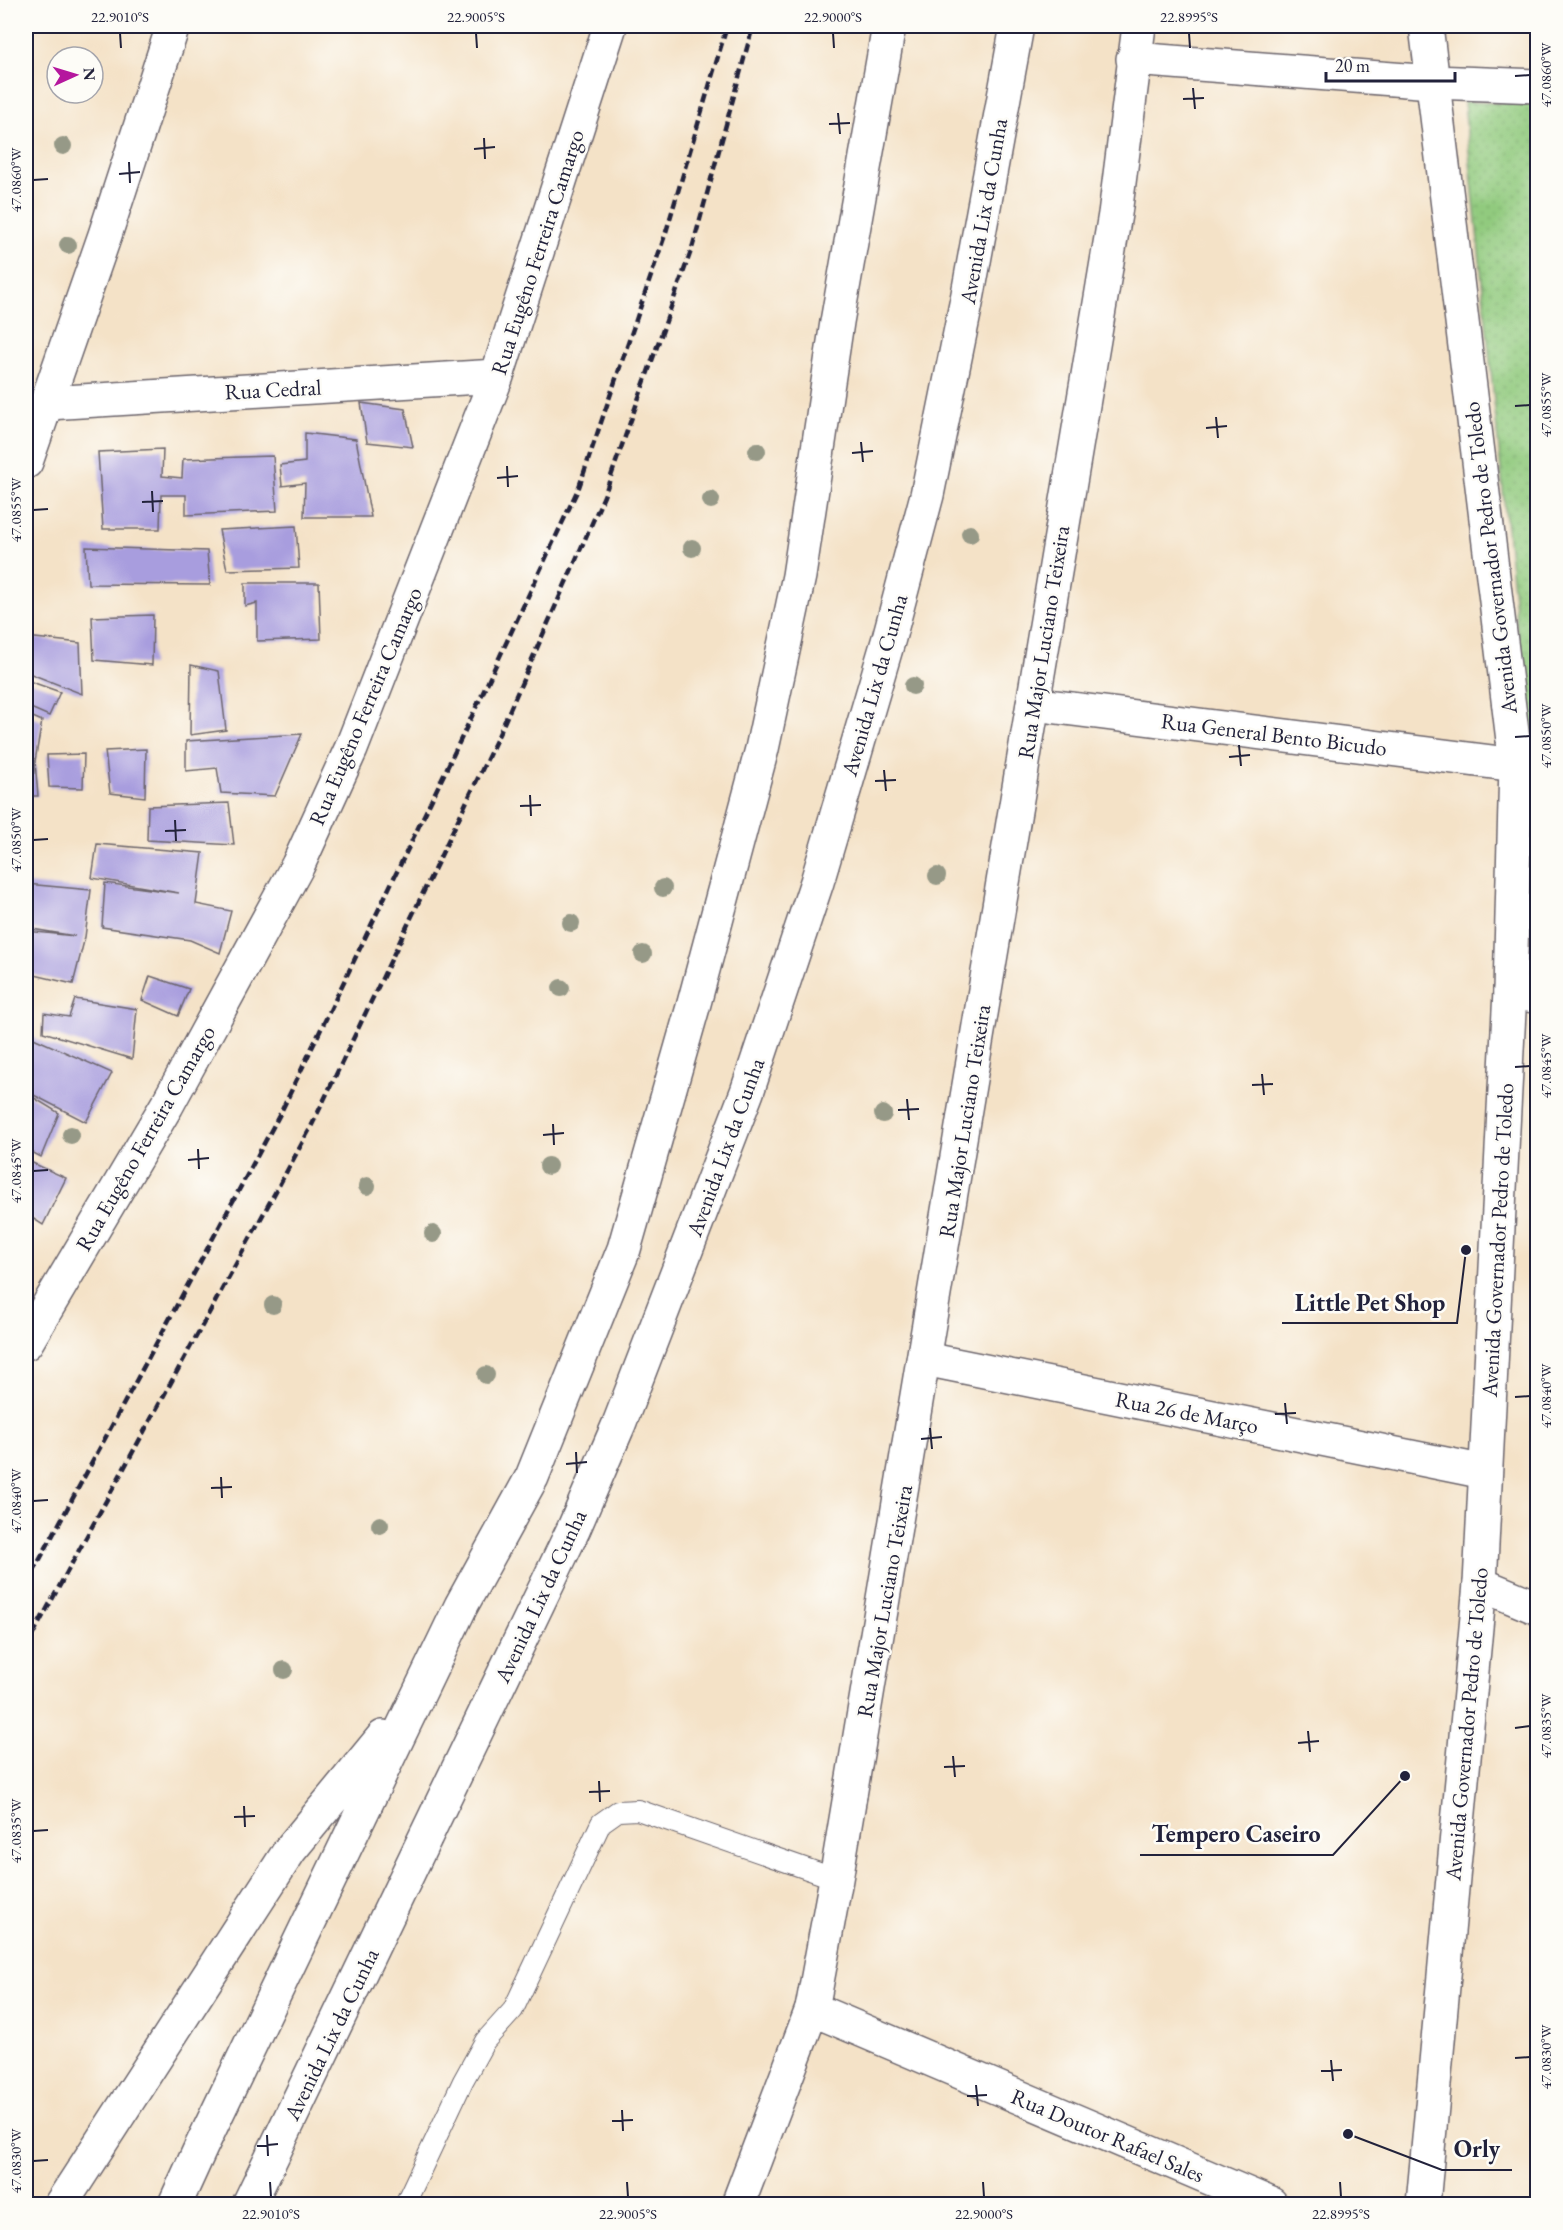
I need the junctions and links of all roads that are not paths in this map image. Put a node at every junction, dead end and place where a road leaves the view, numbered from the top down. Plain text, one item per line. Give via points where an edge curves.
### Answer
1 (173, 26) edge
2 (610, 26) edge
3 (889, 26) edge
4 (1017, 26) edge
5 (1139, 26) edge
6 (1426, 26) edge
7 (1133, 58) junction
8 (1432, 82) junction
9 (1538, 86) edge
10 (497, 376) junction
11 (48, 403) junction
12 (26, 462) edge
13 (1033, 704) junction
14 (1527, 757) edge
15 (1524, 994) edge
16 (26, 1344) edge
17 (925, 1359) junction
18 (1485, 1472) junction
19 (1480, 1584) junction
20 (1538, 1608) edge
21 (417, 1697) junction
22 (836, 1879) junction
23 (812, 2009) junction
24 (62, 2205) edge
25 (175, 2205) edge
26 (249, 2205) edge
27 (405, 2205) edge
28 (738, 2205) edge
29 (1271, 2205) edge
30 (1423, 2205) edge

1 - 11 main road
2 - 10 main road, Rua Eugêno Ferreira Camargo
3 - 21 main road via 837,322 800,576 762,749 693,1008 624,1250 532,1477 461,1606
4 - 26 main road, Avenida Lix da Cunha via 927,495 817,882 747,1092 619,1424 574,1528
5 - 7 main road, Rua Major Luciano Teixeira
6 - 8 main road, Avenida Governador Pedro de Toledo
7 - 8 main road
7 - 13 main road, Rua Major Luciano Teixeira via 1115,214
8 - 9 main road
8 - 14 main road, Avenida Governador Pedro de Toledo
10 - 11 main road, Rua Cedral
10 - 16 main road, Rua Eugêno Ferreira Camargo via 351,749 298,865 167,1105
11 - 12 main road
13 - 14 main road, Rua General Bento Bicudo
13 - 17 main road, Rua Major Luciano Teixeira
14 - 15 main road, Avenida Governador Pedro de Toledo
15 - 18 main road, Avenida Governador Pedro de Toledo
17 - 18 main road, Rua 26 de Março
17 - 22 main road, Rua Major Luciano Teixeira
18 - 19 main road, Avenida Governador Pedro de Toledo
19 - 20 main road
19 - 30 main road, Avenida Governador Pedro de Toledo
21 - 24 main road via 290,1850
21 - 25 main road
22 - 23 main road, Rua Major Luciano Teixeira
22 - 27 lane via 638,1810 618,1811 601,1822 513,2010 479,2051
23 - 28 main road, Rua Major Luciano Teixeira
23 - 29 main road, Rua Doutor Rafael Sales

